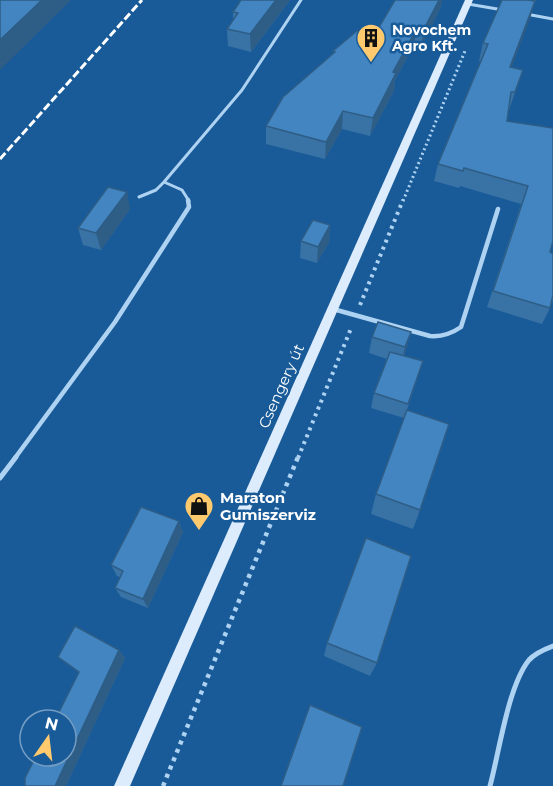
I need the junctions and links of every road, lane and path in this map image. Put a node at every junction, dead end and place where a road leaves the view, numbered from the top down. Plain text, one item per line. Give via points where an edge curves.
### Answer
1 (301, 0) edge
2 (468, 2) edge
3 (507, 11) edge
4 (518, 13) edge
5 (553, 19) edge
6 (466, 49) dead end
7 (164, 182) junction
8 (139, 197) dead end
9 (498, 209) dead end
10 (333, 309) junction
11 (356, 315) junction
12 (0, 478) edge
13 (553, 646) edge
14 (122, 786) edge
15 (163, 786) edge
16 (490, 786) edge

1 - 7 lane via 242,90
2 - 3 lane
2 - 10 main road, Csengery út
4 - 5 lane
6 - 11 path
7 - 8 lane
7 - 12 lane via 186,193 189,207 115,322
9 - 11 lane via 461,327 455,332 430,336
10 - 11 lane
10 - 14 main road, Csengery út
11 - 15 path
13 - 16 lane via 529,661 518,682

